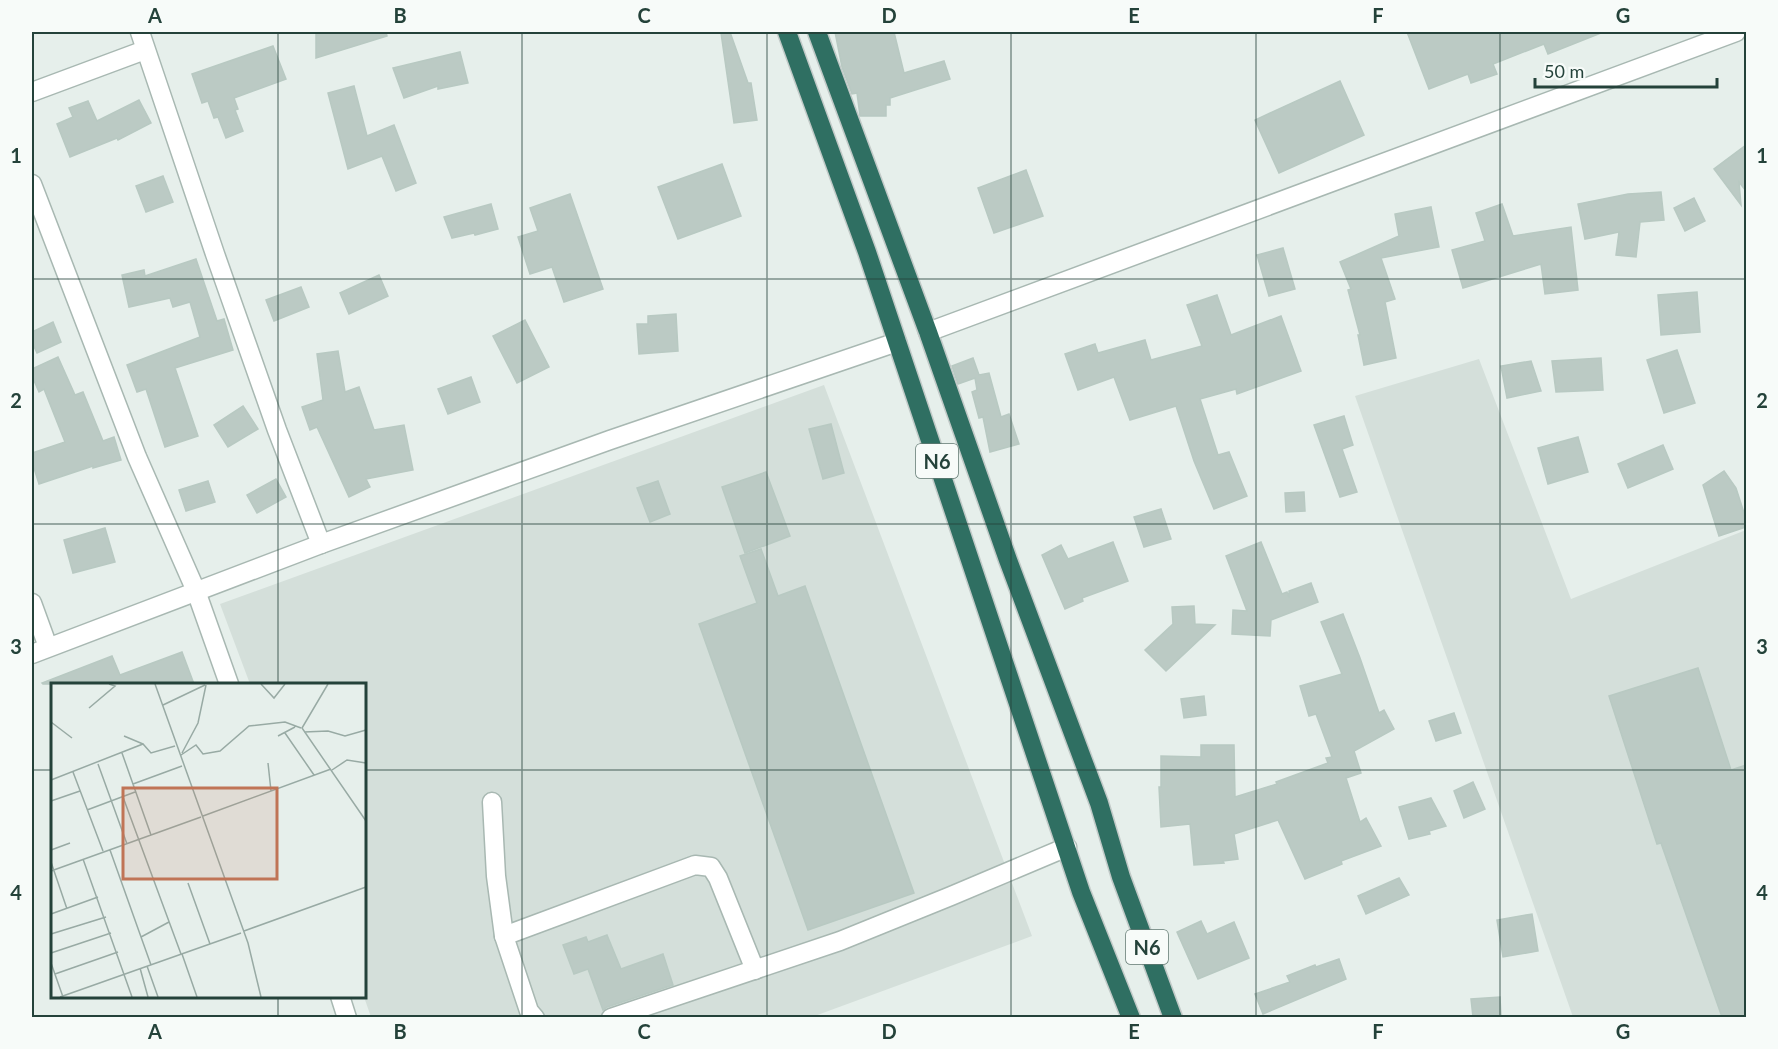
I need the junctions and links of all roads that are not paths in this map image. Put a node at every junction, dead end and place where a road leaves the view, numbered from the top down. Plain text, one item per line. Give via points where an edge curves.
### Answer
1 (140, 32) edge
2 (788, 32) edge
3 (817, 32) edge
4 (1736, 32) edge
5 (1715, 35) edge
6 (145, 50) junction
7 (32, 92) edge
8 (32, 184) edge
9 (928, 332) junction
10 (897, 342) junction
11 (321, 544) junction
12 (196, 591) junction
13 (32, 603) edge
14 (40, 651) edge
15 (229, 683) edge
16 (492, 802) dead end
17 (1067, 847) junction
18 (504, 936) junction
19 (756, 970) junction
20 (341, 998) edge
21 (347, 1017) edge
22 (535, 1017) edge
23 (611, 1017) edge
24 (1131, 1017) edge
25 (1173, 1017) edge

1 - 6 street
2 - 10 highway, N6
3 - 9 highway, N6
4 - 5 street
5 - 9 street
6 - 7 street
6 - 11 street via 277,430
8 - 12 street via 137,457
9 - 25 highway, N6
10 - 11 street
10 - 17 highway, N6
11 - 12 street
12 - 14 street
12 - 15 street
13 - 14 street
16 - 18 street
17 - 19 street via 840,941
17 - 24 highway, N6
18 - 19 street via 695,865 711,867
18 - 22 street via 529,1011
19 - 23 street
20 - 21 street

